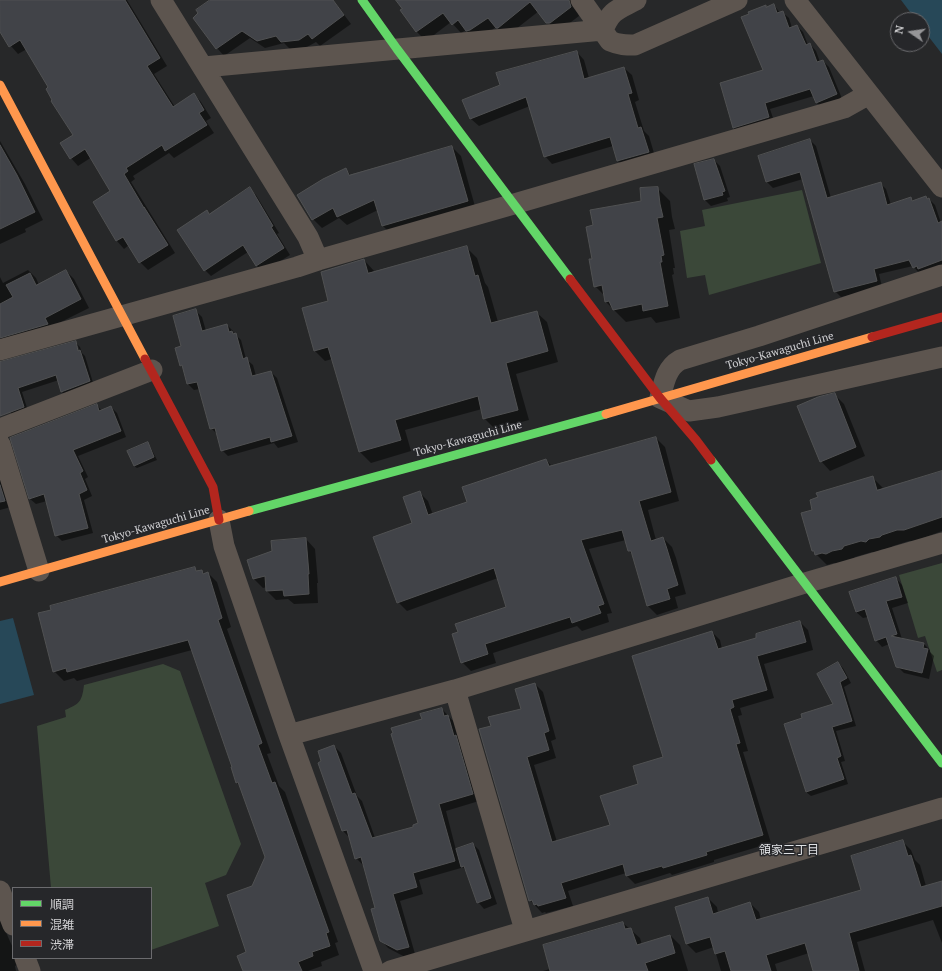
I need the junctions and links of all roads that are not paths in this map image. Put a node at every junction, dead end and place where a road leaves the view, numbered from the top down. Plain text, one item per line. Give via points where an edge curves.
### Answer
1 (161, 0) edge
2 (362, 0) edge
3 (581, 0) edge
4 (636, 0) edge
5 (737, 0) edge
6 (795, 0) edge
7 (603, 30) junction
8 (397, 49) junction
9 (204, 68) junction
10 (0, 85) edge
11 (869, 94) junction
12 (942, 187) edge
13 (514, 204) junction
14 (318, 260) junction
15 (942, 275) edge
16 (121, 316) junction
17 (942, 317) edge
18 (0, 350) edge
19 (942, 357) edge
20 (152, 370) junction
21 (660, 398) junction
22 (0, 429) edge
23 (0, 444) edge
24 (219, 520) junction
25 (942, 543) edge
26 (39, 571) junction
27 (0, 582) edge
28 (805, 583) junction
29 (455, 690) junction
30 (289, 735) junction
31 (942, 763) edge
32 (942, 808) edge
33 (0, 891) edge
34 (12, 922) edge
35 (525, 930) junction
36 (25, 959) edge
37 (30, 971) edge
38 (374, 971) edge
39 (390, 971) edge

1 - 9 street
2 - 8 street
3 - 7 street
4 - 7 street via 607,18
5 - 7 street via 635,45 617,45 610,41
6 - 11 street
7 - 8 street
8 - 9 street
8 - 13 street
9 - 14 street via 308,237
10 - 16 street
11 - 12 street
11 - 13 street via 844,108
13 - 14 street
13 - 21 street
14 - 16 street
15 - 21 street via 680,360 673,364 665,378
16 - 18 street
16 - 20 street
17 - 21 street, Tokyo-Kawaguchi Line
19 - 21 street via 718,407 689,411
20 - 22 street
20 - 24 street via 212,487
21 - 24 street, Tokyo-Kawaguchi Line
21 - 28 street via 696,440
23 - 26 street
24 - 26 street, Tokyo-Kawaguchi Line
24 - 30 street via 224,546
25 - 28 street
26 - 27 street, Tokyo-Kawaguchi Line
28 - 29 street
28 - 31 street
29 - 30 street
29 - 35 street
30 - 38 street
32 - 35 street
33 - 34 street
35 - 39 street
36 - 37 street

